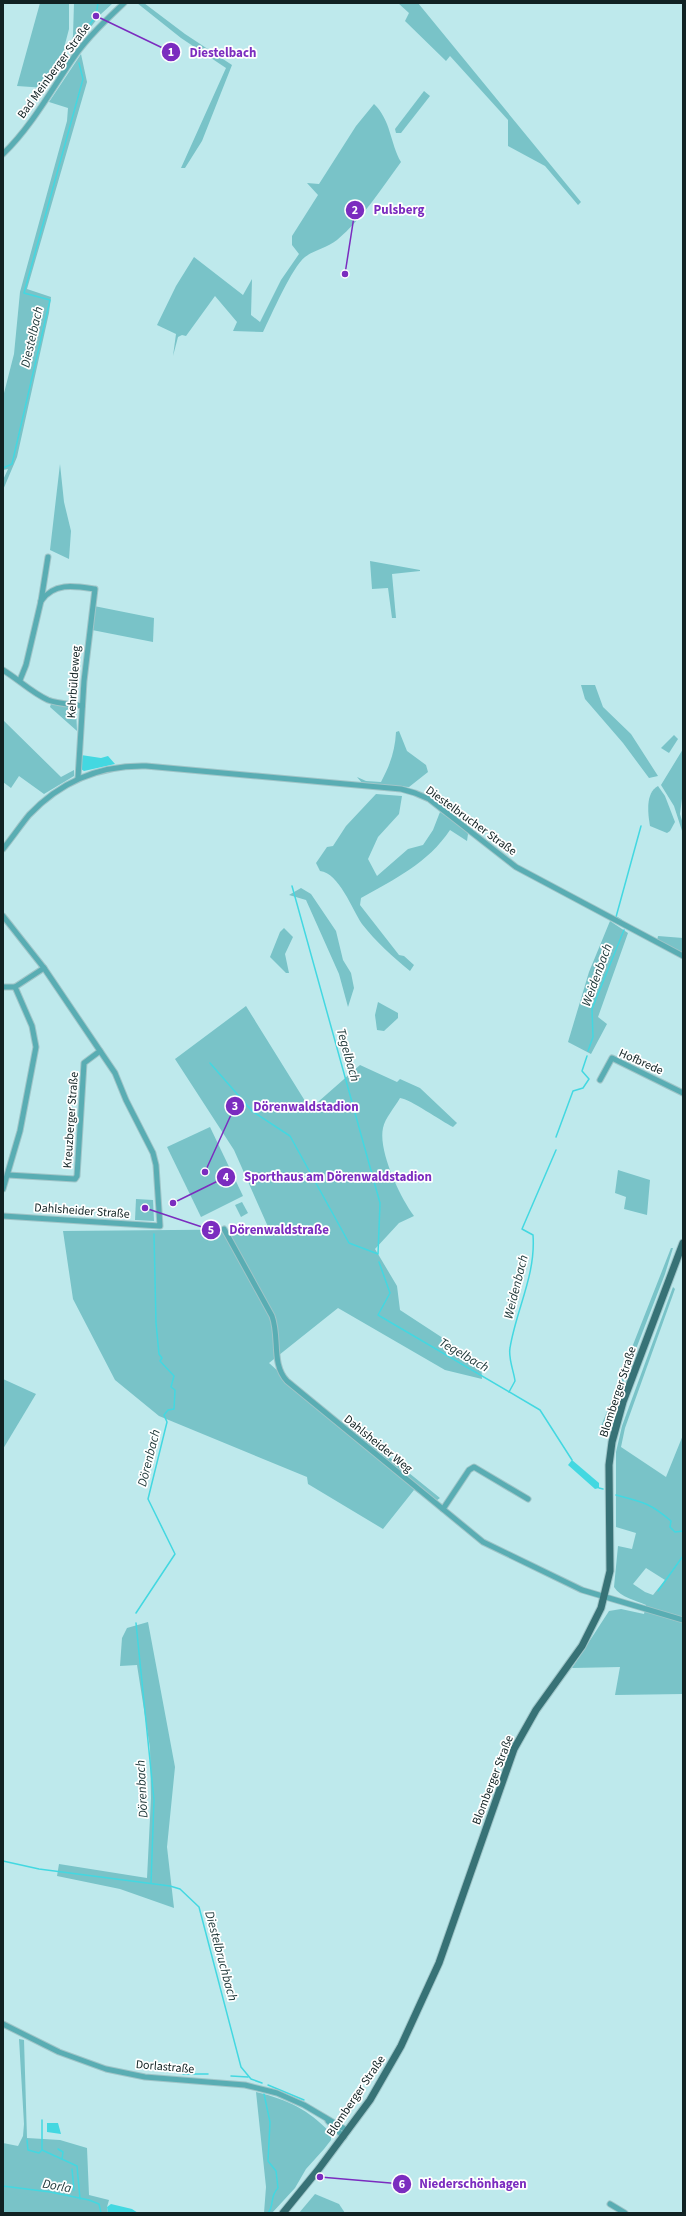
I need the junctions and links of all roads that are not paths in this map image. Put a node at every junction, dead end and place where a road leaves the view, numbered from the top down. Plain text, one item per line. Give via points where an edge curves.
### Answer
1 (124, 3) edge
2 (3, 154) edge
3 (48, 557) dead end
4 (41, 601) junction
5 (3, 670) edge
6 (20, 680) junction
7 (82, 706) junction
8 (78, 778) junction
9 (3, 849) edge
10 (3, 916) edge
11 (683, 956) edge
12 (44, 968) junction
13 (15, 986) junction
14 (3, 987) edge
15 (100, 1051) junction
16 (600, 1080) dead end
17 (683, 1093) edge
18 (8, 1175) junction
19 (3, 1189) edge
20 (3, 1216) edge
21 (224, 1229) dead end
22 (683, 1242) edge
23 (528, 1499) dead end
24 (443, 1509) junction
25 (605, 1598) junction
26 (683, 1620) edge
27 (3, 2024) edge
28 (346, 2134) junction
29 (610, 2204) dead end
30 (283, 2213) edge
31 (625, 2213) edge

1 - 2 street, Bad Meinberger Straße via 84,43 30,121
3 - 4 street
4 - 6 street
4 - 7 street, Kehrbüldeweg via 46,593 67,586 95,588
5 - 6 street
6 - 7 street via 38,695
7 - 8 street, Kehrbüldeweg
8 - 9 street, Diestelbrucher Straße via 42,802
8 - 11 street, Diestelbrucher Straße via 106,769 128,766 415,792 428,799 516,867
10 - 12 street
12 - 13 street
12 - 15 street
13 - 14 street
13 - 18 street via 32,1026 36,1047 25,1110
15 - 18 street, Kreuzberger Straße via 84,1063 75,1179
15 - 20 street, Dahlsheider Straße via 114,1073 153,1153 160,1226
16 - 17 street, Hofbrede via 612,1058
18 - 19 street
21 - 24 street, Dahlsheider Weg via 272,1316 276,1328 277,1365 280,1374
22 - 25 main road, Blomberger Straße via 623,1402 612,1442 609,1482 611,1554
23 - 24 street via 474,1467 469,1470
24 - 25 street, Dahlsheider Weg via 483,1542 582,1590
25 - 26 street, Dahlsheider Weg
25 - 28 main road, Blomberger Straße via 586,1639 536,1710 514,1749 441,1957 422,2003 381,2082
27 - 28 street, Dorlastraße via 59,2052 106,2069 145,2077 245,2085 290,2098
28 - 30 main road, Blomberger Straße
29 - 31 street

